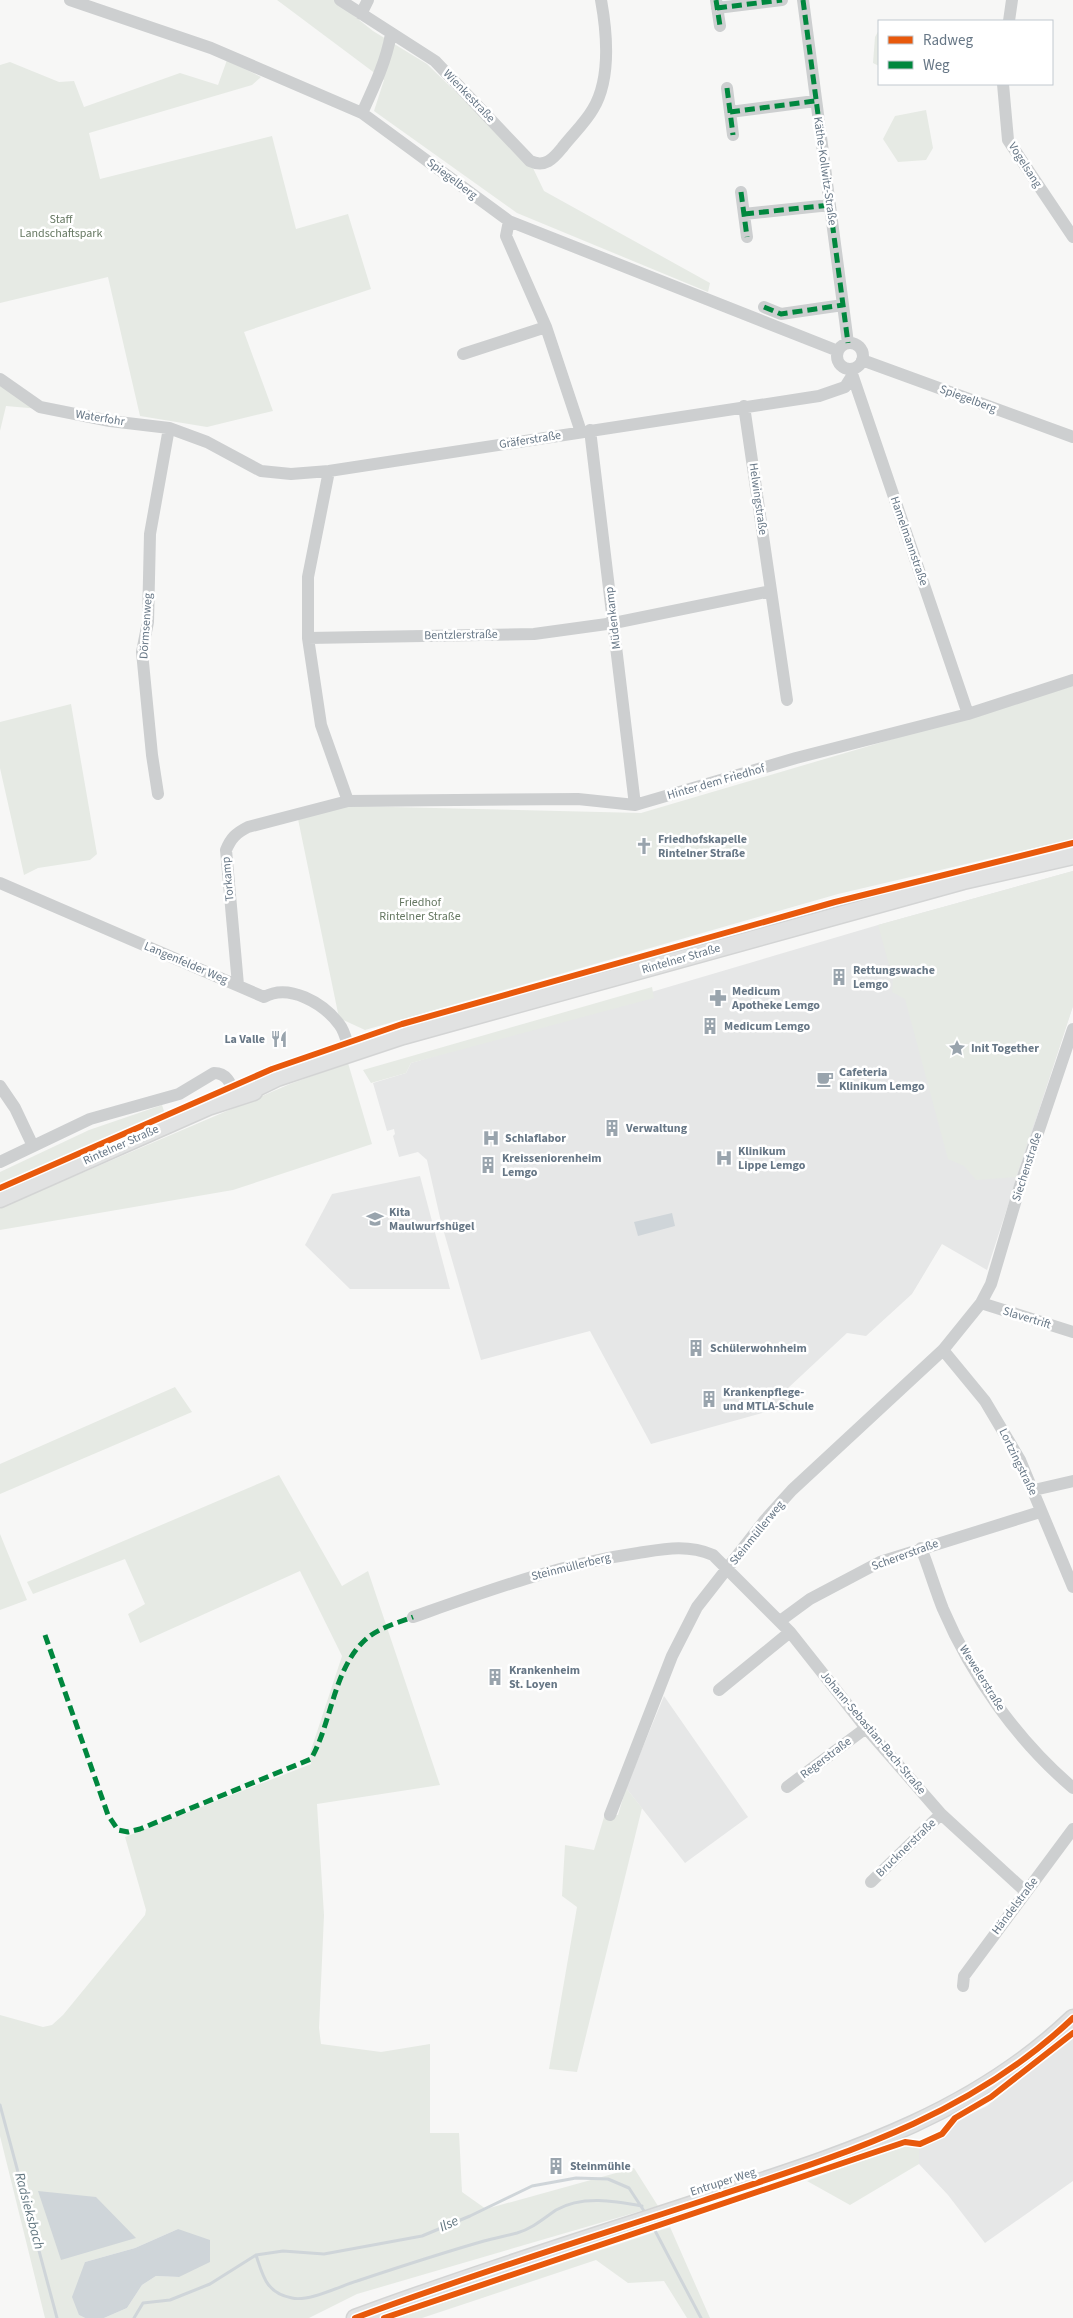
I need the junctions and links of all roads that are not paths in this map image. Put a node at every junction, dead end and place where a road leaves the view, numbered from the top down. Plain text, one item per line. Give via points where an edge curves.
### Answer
1 (70, 0) edge
2 (340, 0) edge
3 (368, 0) edge
4 (601, 0) edge
5 (782, 0) edge
6 (803, 0) edge
7 (1012, 0) edge
8 (717, 4) edge
9 (361, 14) junction
10 (1010, 20) edge
11 (720, 26) dead end
12 (391, 34) junction
13 (1003, 85) edge
14 (727, 88) dead end
15 (815, 101) junction
16 (730, 112) junction
17 (362, 113) junction
18 (733, 135) dead end
19 (741, 192) dead end
20 (830, 205) junction
21 (744, 214) junction
22 (509, 221) junction
23 (747, 237) dead end
24 (1073, 237) edge
25 (843, 304) junction
26 (764, 307) dead end
27 (546, 328) junction
28 (848, 343) junction
29 (838, 351) junction
30 (463, 354) dead end
31 (862, 360) junction
32 (851, 373) junction
33 (0, 379) edge
34 (744, 406) junction
35 (169, 428) junction
36 (586, 431) junction
37 (1073, 438) edge
38 (207, 442) joint
39 (329, 472) junction
40 (771, 591) junction
41 (614, 623) junction
42 (308, 638) junction
43 (1073, 680) edge
44 (787, 700) dead end
45 (968, 714) junction
46 (158, 794) dead end
47 (348, 801) junction
48 (635, 805) junction
49 (1073, 856) edge
50 (0, 883) edge
51 (238, 985) junction
52 (1073, 1029) edge
53 (350, 1052) junction
54 (0, 1086) edge
55 (240, 1096) junction
56 (33, 1146) junction
57 (0, 1162) edge
58 (0, 1198) edge
59 (981, 1303) junction
60 (1073, 1332) edge
61 (943, 1350) junction
62 (1073, 1481) edge
63 (1034, 1490) junction
64 (1040, 1512) junction
65 (921, 1548) junction
66 (728, 1569) junction
67 (1073, 1586) edge
68 (413, 1616) dead end
69 (780, 1621) junction
70 (790, 1632) junction
71 (719, 1690) dead end
72 (866, 1728) junction
73 (787, 1787) dead end
74 (1073, 1788) edge
75 (610, 1814) dead end
76 (941, 1814) junction
77 (1073, 1829) edge
78 (872, 1882) dead end
79 (1025, 1891) junction
80 (963, 1986) dead end
81 (1073, 2018) edge
82 (355, 2318) edge

1 - 17 street, Spiegelberg via 211,48
2 - 9 street, Wienkestraße
3 - 9 street
4 - 12 street, Wienkestraße via 605,56 598,97 584,121 555,156 542,164 530,161 435,61
5 - 8 street
6 - 15 street, Käthe-Kollwitz-Straße
7 - 10 street
8 - 11 street
9 - 12 street, Wienkestraße
12 - 17 street via 378,80
13 - 24 street, Vogelsang via 1008,140
14 - 16 street
15 - 16 street
15 - 20 street, Käthe-Kollwitz-Straße
16 - 18 street
17 - 22 street, Spiegelberg
19 - 21 street
20 - 21 street
20 - 25 street, Käthe-Kollwitz-Straße
21 - 23 street
22 - 27 street, Müdenkamp via 506,236
22 - 29 street, Spiegelberg
25 - 26 street via 781,314
25 - 28 street, Käthe-Kollwitz-Straße
27 - 30 street
27 - 36 street, Müdenkamp
28 - 29 street
28 - 31 street via 859,346
29 - 32 street via 840,364
31 - 32 street
31 - 37 street, Spiegelberg
32 - 34 street, Gräferstraße via 845,387 819,396
32 - 45 street, Hamelmannstraße
33 - 35 street, Waterfohr via 40,407 110,421
34 - 36 street, Gräferstraße
34 - 40 street, Helwingstraße
35 - 38 street, Waterfohr
35 - 46 street, Dörmsenweg via 150,534 148,622 142,652
36 - 39 street, Gräferstraße
36 - 41 street, Müdenkamp
38 - 39 street, Gräferstraße via 261,471 291,474
39 - 42 street via 308,577
40 - 41 street
40 - 44 street, Helwingstraße
41 - 42 street, Bentzlerstraße via 534,634
41 - 48 street, Müdenkamp
42 - 47 street via 321,725
43 - 45 street, Hinter dem Friedhof
45 - 48 street, Hinter dem Friedhof via 796,758
47 - 48 street, Hinter dem Friedhof via 578,799
47 - 51 street, Torkamp via 248,828 230,839 226,861
49 - 53 main road, Rintelner Straße via 963,881
50 - 51 street, Langenfelder Weg
51 - 53 street, Langenfelder Weg via 264,997 284,992 318,1004 340,1025
52 - 59 street, Siechenstraße via 991,1284
53 - 55 main road, Rintelner Straße
54 - 56 street via 15,1108
55 - 56 street via 226,1077 214,1073 186,1091 90,1119
55 - 58 main road, Rintelner Straße
56 - 57 street
59 - 60 street, Slavertrift
59 - 61 street, Steinmüllerweg
61 - 63 street, Lortzingstraße via 985,1400
61 - 66 street, Steinmüllerweg via 792,1490
62 - 63 street
63 - 64 street, Lortzingstraße
64 - 65 street, Schererstraße
64 - 67 street, Lortzingstraße
65 - 69 street, Schererstraße via 862,1571 810,1598
65 - 74 street, Wewelerstraße via 943,1609 978,1677 1039,1757
66 - 68 street, Steinmüllerberg via 713,1555 699,1549 666,1548 541,1573
66 - 69 street, Johann-Sebastian-Bach-Straße
66 - 75 street, Steinmüllerweg via 697,1607 672,1656
69 - 70 street, Johann-Sebastian-Bach-Straße
70 - 71 street
70 - 72 street, Johann-Sebastian-Bach-Straße
72 - 73 street, Regerstraße
72 - 76 street, Johann-Sebastian-Bach-Straße
76 - 78 street, Brucknerstraße
76 - 79 street, Johann-Sebastian-Bach-Straße
77 - 79 street, Händelstraße
79 - 80 street, Händelstraße via 964,1976
81 - 82 main road, Entruper Weg via 993,2081 924,2121 637,2224

